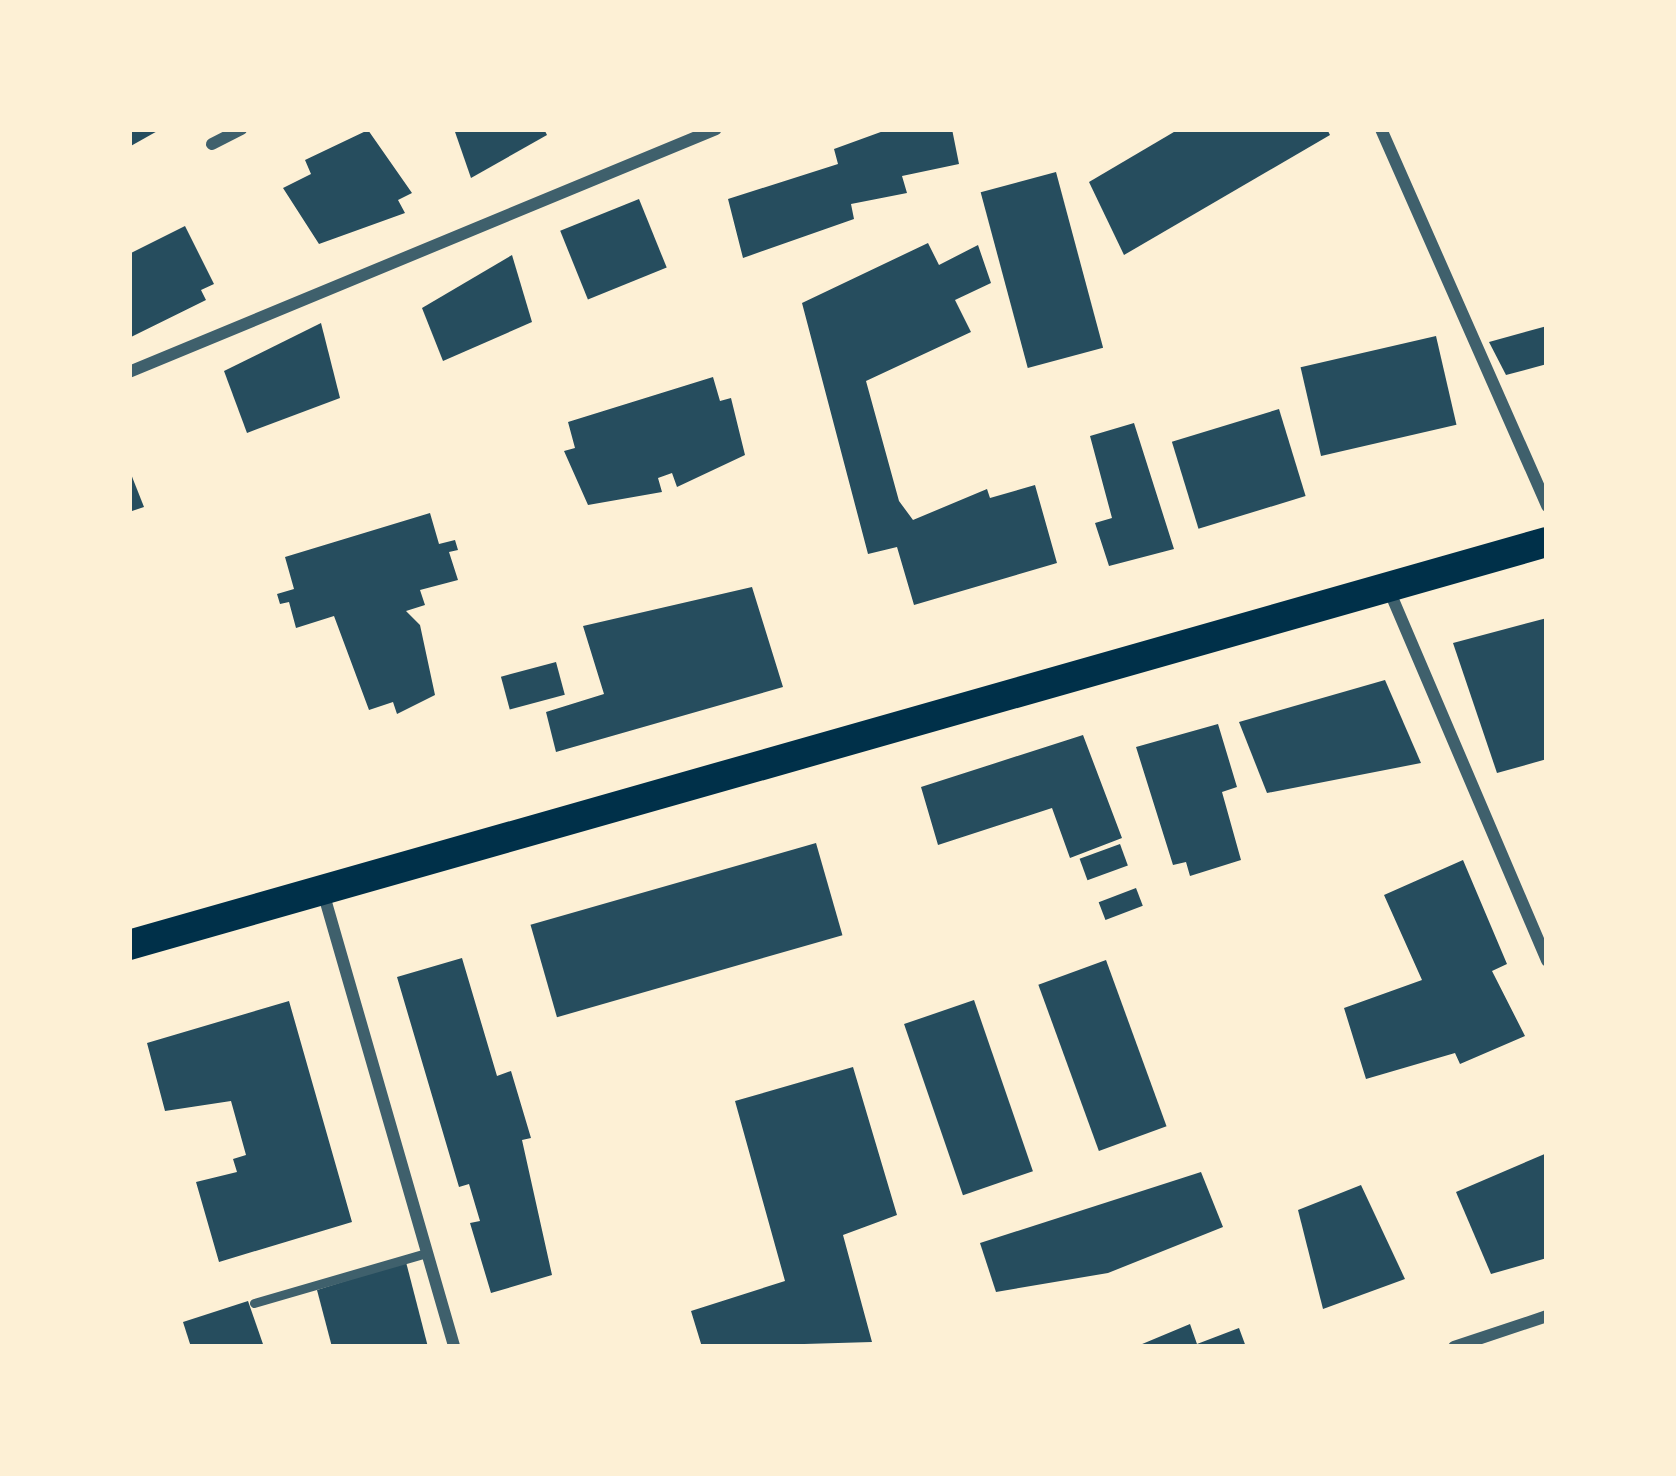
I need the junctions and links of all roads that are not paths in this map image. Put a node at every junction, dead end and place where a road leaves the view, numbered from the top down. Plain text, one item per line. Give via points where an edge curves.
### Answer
1 (241, 129) edge
2 (716, 129) edge
3 (1381, 129) edge
4 (212, 144) dead end
5 (129, 372) edge
6 (1547, 506) edge
7 (1547, 542) edge
8 (1388, 589) junction
9 (323, 891) junction
10 (129, 945) edge
11 (1547, 961) edge
12 (427, 1253) junction
13 (254, 1303) dead end
14 (1547, 1316) edge
15 (454, 1347) edge
16 (1454, 1347) edge

1 - 4 street
2 - 5 street
3 - 6 street
7 - 8 main road
8 - 9 main road
8 - 11 street
9 - 10 main road
9 - 12 street
12 - 13 lane
12 - 15 street
14 - 16 street

